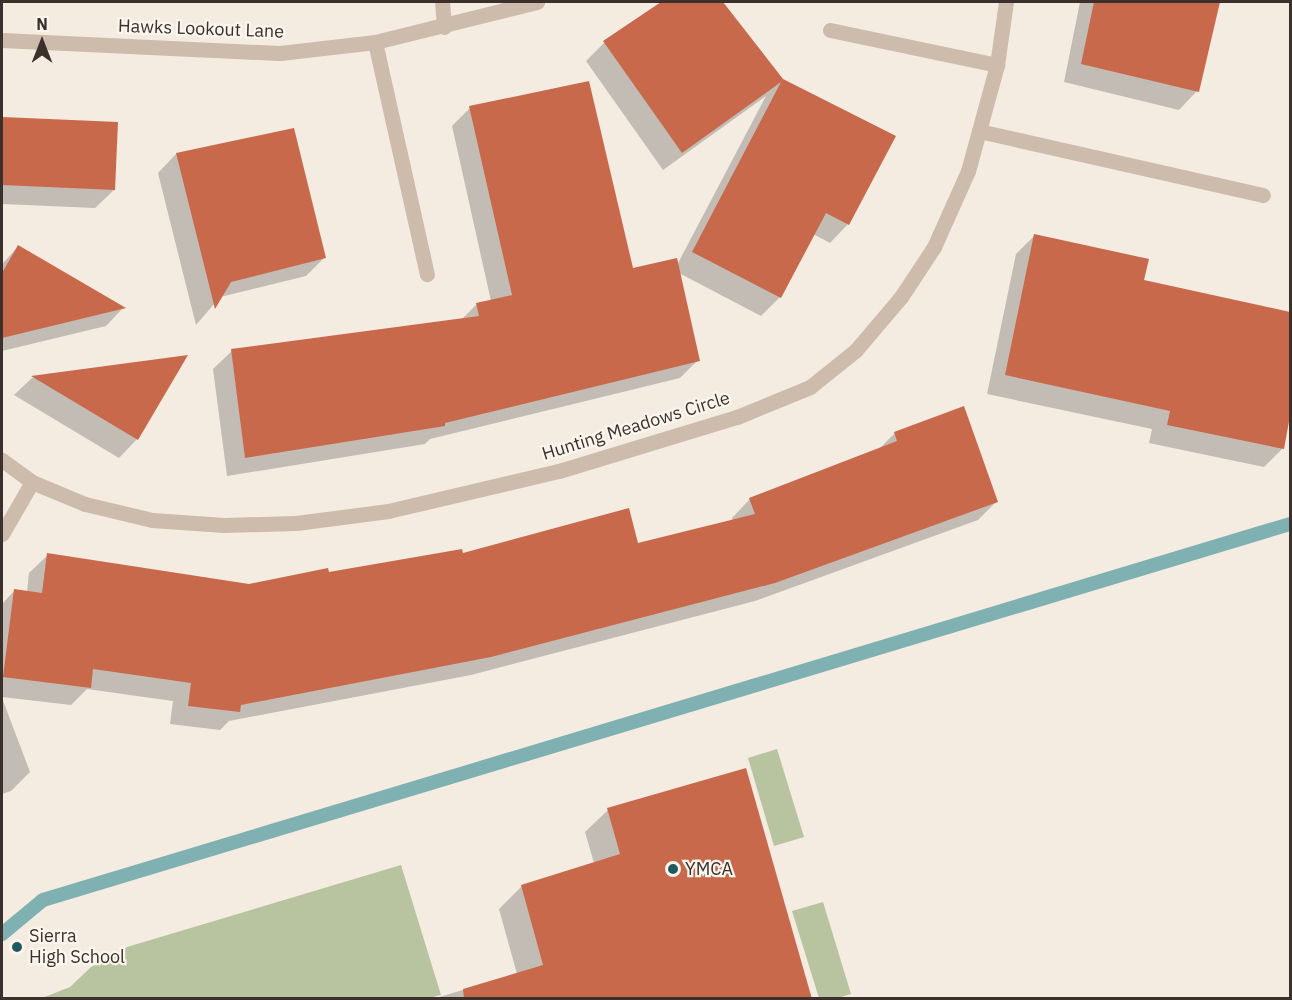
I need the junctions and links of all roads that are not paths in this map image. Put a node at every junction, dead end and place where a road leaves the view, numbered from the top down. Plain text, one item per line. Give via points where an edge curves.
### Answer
1 (442, 2) edge
2 (537, 2) edge
3 (1006, 2) edge
4 (444, 27) junction
5 (830, 30) dead end
6 (2, 40) edge
7 (375, 42) junction
8 (997, 64) junction
9 (979, 131) junction
10 (1263, 195) dead end
11 (427, 273) dead end
12 (2, 460) edge
13 (32, 482) junction
14 (2, 534) edge

1 - 4 street
2 - 4 street, Hawks Lookout Lane
3 - 8 street, Hunting Meadows Circle
4 - 7 street, Hawks Lookout Lane
5 - 8 street
6 - 7 street, Hawks Lookout Lane via 280,53
7 - 11 street
8 - 9 street, Hunting Meadows Circle
9 - 10 street
9 - 13 street, Hunting Meadows Circle via 968,171 934,247 894,306 856,350 810,387 737,417 558,471 388,511 296,523 224,525 152,520 85,504
12 - 13 street, Hunting Meadows Circle
13 - 14 street

